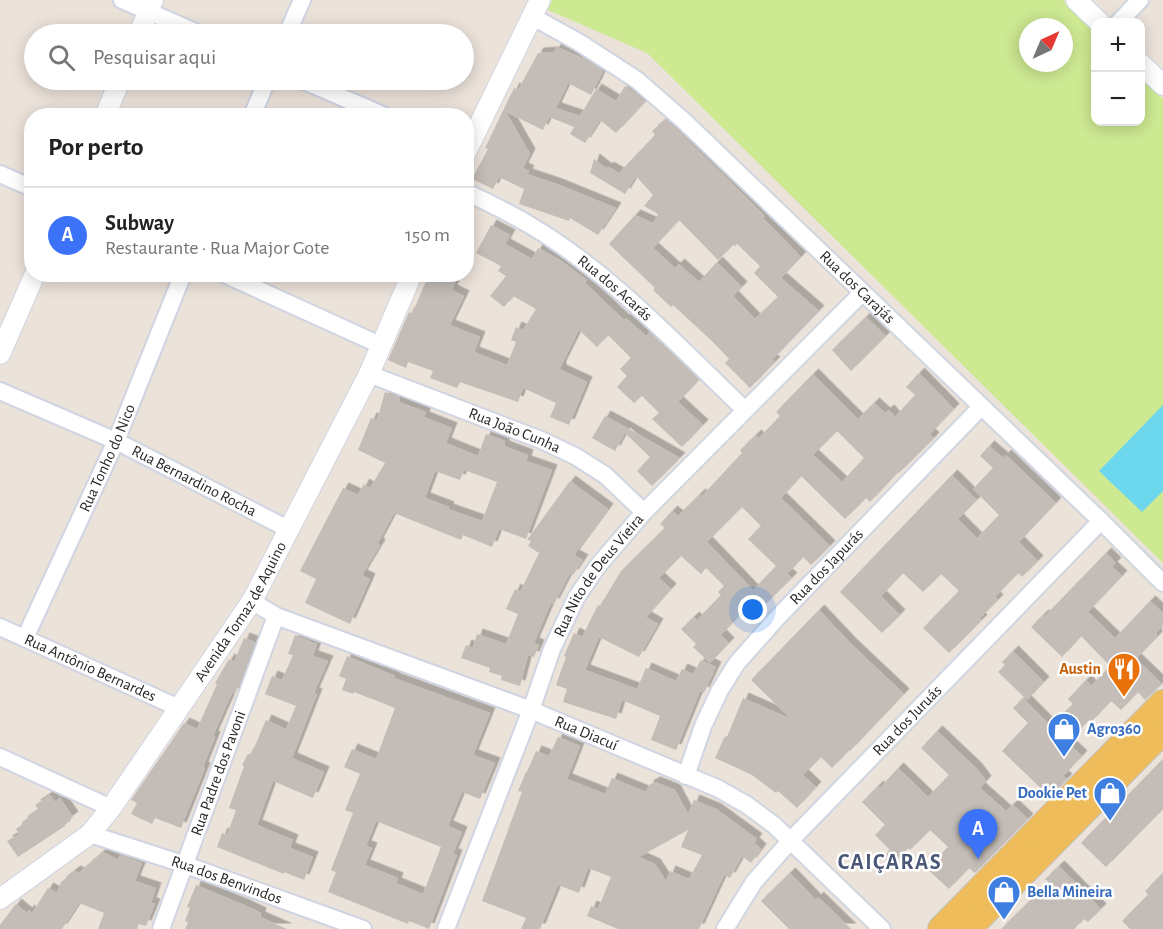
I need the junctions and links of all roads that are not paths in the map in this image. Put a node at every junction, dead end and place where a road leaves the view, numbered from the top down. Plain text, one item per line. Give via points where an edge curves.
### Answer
1 (122, 0) edge
2 (302, 0) edge
3 (1076, 0) edge
4 (1140, 0) edge
5 (151, 6) edge
6 (536, 9) edge
7 (1095, 18) edge
8 (1123, 18) edge
9 (143, 24) edge
10 (182, 24) edge
11 (291, 24) edge
12 (1145, 68) edge
13 (1163, 85) edge
14 (116, 90) edge
15 (263, 90) edge
16 (325, 90) edge
17 (108, 108) edge
18 (255, 108) edge
19 (367, 108) edge
20 (474, 137) edge
21 (0, 174) edge
22 (24, 184) edge
23 (474, 196) edge
24 (32, 282) edge
25 (180, 282) edge
26 (242, 282) edge
27 (408, 282) edge
28 (862, 293) junction
29 (380, 345) junction
30 (0, 354) edge
31 (369, 374) junction
32 (0, 392) edge
33 (981, 407) junction
34 (745, 410) junction
35 (116, 441) junction
36 (644, 512) junction
37 (1101, 521) junction
38 (290, 530) junction
39 (1163, 583) edge
40 (252, 601) junction
41 (276, 616) junction
42 (0, 627) edge
43 (25, 638) junction
44 (1163, 703) edge
45 (179, 708) junction
46 (531, 710) junction
47 (1163, 731) edge
48 (0, 757) edge
49 (686, 776) junction
50 (111, 808) junction
51 (90, 834) junction
52 (790, 840) junction
53 (186, 865) junction
54 (0, 899) edge
55 (161, 929) edge
56 (363, 929) edge
57 (446, 929) edge
58 (725, 929) edge
59 (882, 929) edge
60 (941, 929) edge
61 (969, 929) edge

1 - 5 street
2 - 11 street
3 - 7 street
4 - 8 street
5 - 9 street
5 - 10 street
6 - 20 street
6 - 28 street, Rua dos Carajás via 637,80
12 - 13 street
14 - 17 street
15 - 18 street
16 - 19 street
21 - 22 street
23 - 34 street, Rua dos Acarás via 529,224 590,267
24 - 30 street
25 - 35 street, Rua Tonho do Nico
26 - 29 street
27 - 29 street, Avenida Tomaz de Aquino
28 - 33 street, Rua dos Carajás
28 - 34 street, Rua Nito de Deus Vieira
29 - 31 street, Avenida Tomaz de Aquino
31 - 36 street, Rua João Cunha via 575,456 605,475
31 - 38 street, Avenida Tomaz de Aquino
32 - 35 street, Rua Bernardino Rocha
33 - 37 street, Rua dos Carajás
33 - 49 street, Rua dos Japurás via 737,663 703,726
34 - 36 street, Rua Nito de Deus Vieira
35 - 38 street, Rua Bernardino Rocha
35 - 43 street, Rua Tonho do Nico
36 - 46 street, Rua Nito de Deus Vieira via 576,598 552,649
37 - 39 street, Rua dos Carajás
37 - 52 street, Rua dos Juruás
38 - 40 street, Avenida Tomaz de Aquino
40 - 41 street, Rua Diacuí
40 - 45 street, Avenida Tomaz de Aquino
41 - 46 street, Rua Diacuí
41 - 53 street, Rua Padre dos Pavoni
42 - 43 street, Rua Antônio Bernardes
43 - 45 street, Rua Antônio Bernardes
44 - 60 main road
45 - 50 street, Avenida Tomaz de Aquino
46 - 49 street, Rua Diacuí
46 - 57 street, Rua Nito de Deus Vieira
47 - 61 main road
48 - 50 street
49 - 52 street, Rua Diacuí via 747,805
50 - 51 street, Avenida Tomaz de Aquino
51 - 53 street, Rua dos Benvindos
51 - 54 street, Avenida Tomaz de Aquino
52 - 58 street, Rua dos Juruás via 754,882
52 - 59 street, Rua Diacuí
53 - 55 street, Rua Padre dos Pavoni
53 - 56 street, Rua dos Benvindos

